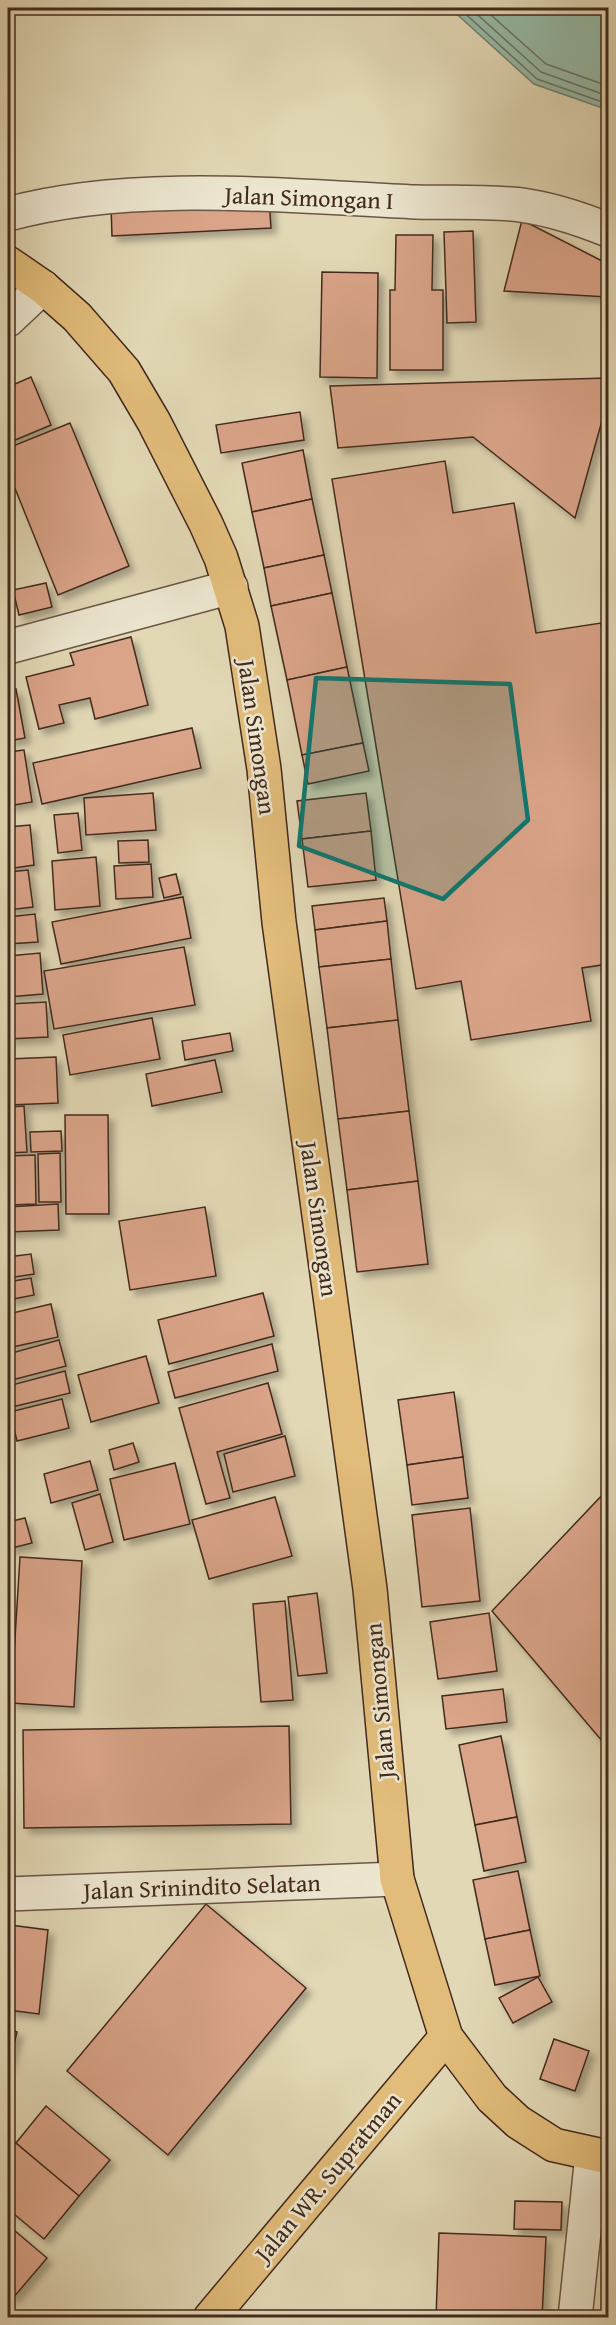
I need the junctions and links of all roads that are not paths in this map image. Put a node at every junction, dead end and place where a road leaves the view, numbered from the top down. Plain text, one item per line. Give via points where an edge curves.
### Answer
1 (8, 214) edge
2 (609, 230) edge
3 (8, 263) edge
4 (43, 287) junction
5 (8, 320) edge
6 (231, 587) junction
7 (8, 646) edge
8 (397, 1879) junction
9 (8, 1894) edge
10 (446, 2037) junction
11 (600, 2156) edge
12 (210, 2318) edge
13 (575, 2318) edge

1 - 2 street, Jalan Simongan I via 75,200 152,195 361,197 521,206
3 - 4 main road, Jalan Simongan
4 - 5 street
4 - 6 main road, Jalan Simongan via 77,317 124,371 206,524
6 - 7 street
6 - 8 main road, Jalan Simongan via 242,626 264,769 281,934 368,1577
8 - 9 street, Jalan Srinindito Selatan
8 - 10 main road, Jalan Simongan
10 - 11 main road, Jalan Simongan via 492,2098 519,2122 554,2145
10 - 12 main road, Jalan WR. Supratman
11 - 13 street

